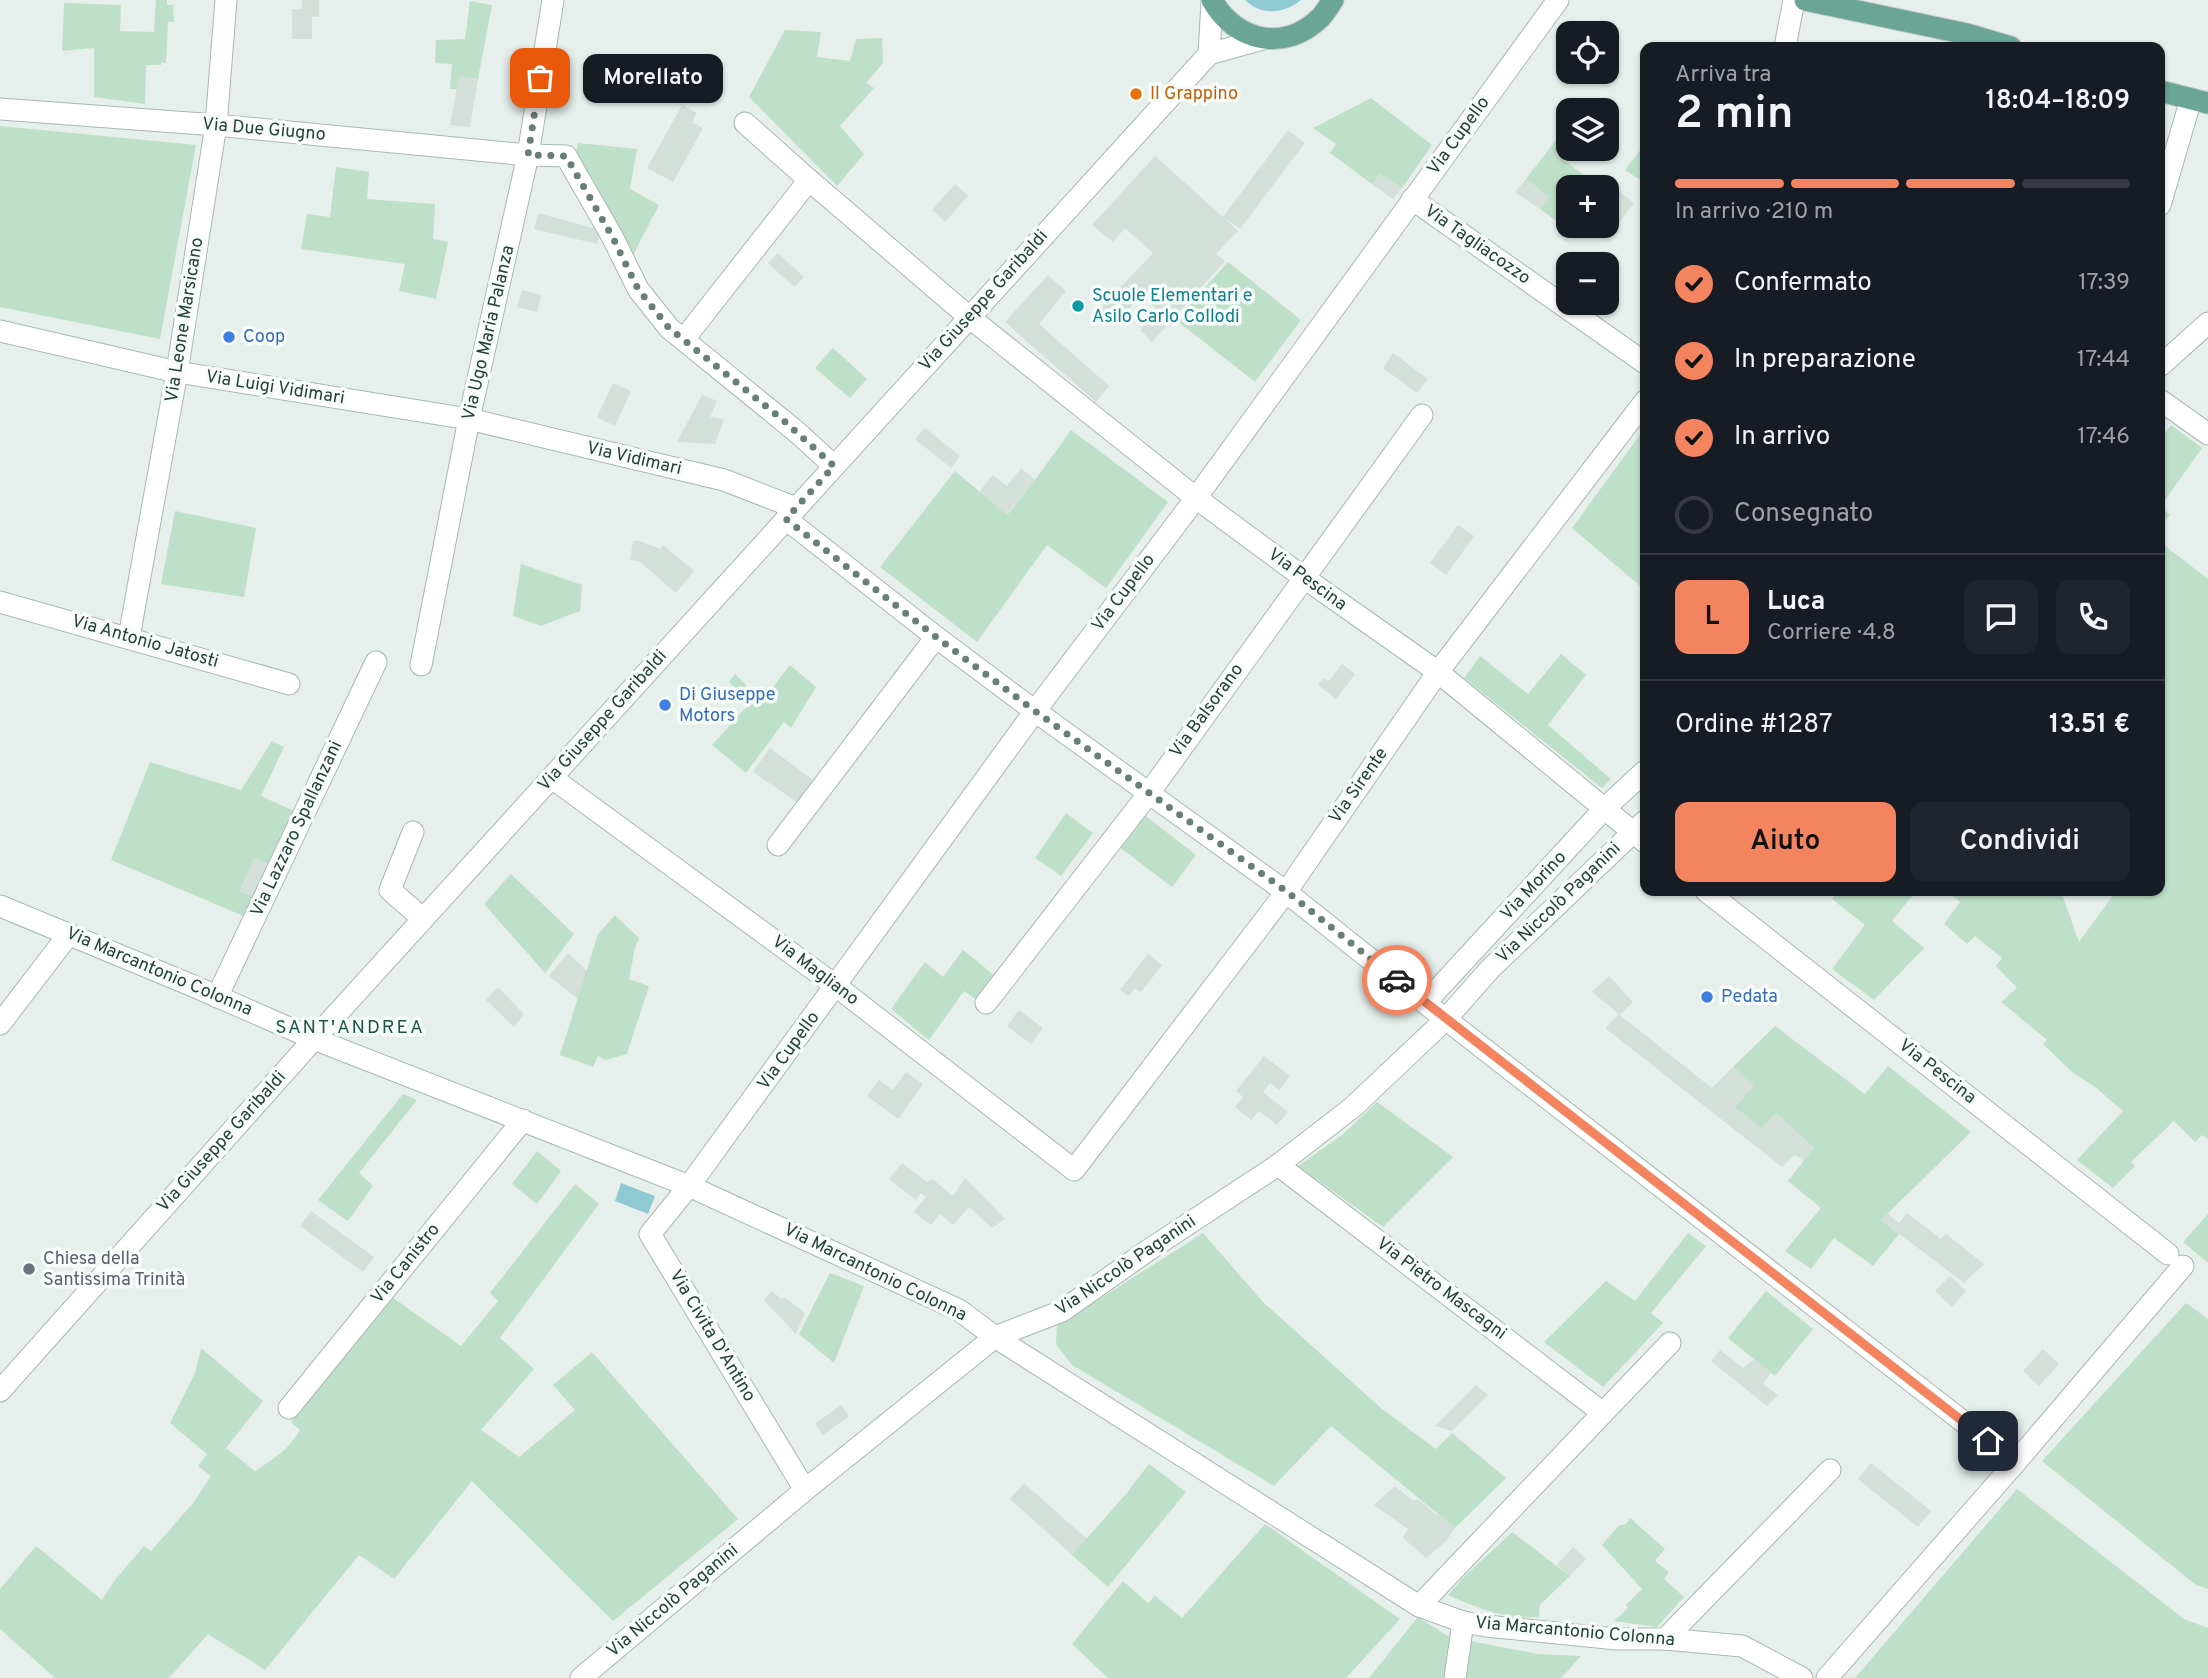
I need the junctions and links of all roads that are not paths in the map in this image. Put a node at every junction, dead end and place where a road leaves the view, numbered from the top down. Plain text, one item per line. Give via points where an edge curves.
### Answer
1 (226, 0) edge
2 (553, 0) edge
3 (1333, 0) edge
4 (1559, 0) edge
5 (1794, 0) edge
6 (1805, 0) edge
7 (1212, 1) edge
8 (1264, 39) junction
9 (1786, 42) edge
10 (1994, 42) edge
11 (1209, 54) junction
12 (2165, 92) edge
13 (2202, 99) edge
14 (0, 109) edge
15 (745, 123) dead end
16 (216, 125) junction
17 (528, 155) junction
18 (809, 180) junction
19 (2165, 192) edge
20 (1412, 200) junction
21 (970, 317) junction
22 (2208, 323) edge
23 (0, 331) edge
24 (684, 339) junction
25 (1640, 360) edge
26 (2165, 362) edge
27 (177, 372) junction
28 (2165, 404) edge
29 (1640, 408) edge
30 (1422, 415) dead end
31 (469, 419) junction
32 (2208, 435) edge
33 (834, 466) junction
34 (1196, 498) junction
35 (791, 514) junction
36 (1303, 577) junction
37 (0, 602) edge
38 (130, 637) junction
39 (936, 637) junction
40 (376, 662) dead end
41 (421, 665) dead end
42 (1438, 672) junction
43 (289, 684) dead end
44 (1035, 711) junction
45 (1640, 776) edge
46 (552, 778) junction
47 (1149, 793) junction
48 (1604, 809) junction
49 (1640, 831) edge
50 (413, 832) dead end
51 (1640, 833) edge
52 (778, 845) dead end
53 (1286, 891) junction
54 (1712, 896) edge
55 (0, 906) edge
56 (423, 919) junction
57 (69, 934) junction
58 (836, 986) junction
59 (217, 997) junction
60 (986, 1003) dead end
61 (1425, 1003) junction
62 (1446, 1018) junction
63 (0, 1024) edge
64 (314, 1039) junction
65 (523, 1119) junction
66 (1278, 1165) junction
67 (1074, 1170) joint
68 (690, 1186) junction
69 (995, 1338) junction
70 (1670, 1343) dead end
71 (0, 1391) edge
72 (289, 1408) dead end
73 (1603, 1413) junction
74 (1988, 1441) dead end
75 (1830, 1470) dead end
76 (805, 1490) junction
77 (1419, 1606) junction
78 (1463, 1622) junction
79 (1665, 1639) junction
80 (581, 1678) edge
81 (1455, 1678) edge
82 (1802, 1678) edge
83 (1827, 1678) edge

1 - 16 street, Via Leone Marsicano
2 - 17 street, Via Ugo Maria Palanza
3 - 8 main road via 1322,17 1305,30 1285,38
4 - 20 street, Via Cupello
5 - 9 street
6 - 10 main road
7 - 8 main road via 1234,26
7 - 11 street
8 - 11 street
11 - 21 street, Via Giuseppe Garibaldi
12 - 13 main road
13 - 19 street
14 - 16 street, Via Due Giugno
15 - 18 street, Via Pescina
16 - 17 street, Via Due Giugno
16 - 27 street, Via Leone Marsicano
17 - 24 street, Via Due Giugno via 566,156 638,289 669,328
17 - 31 street, Via Ugo Maria Palanza
18 - 21 street, Via Pescina
18 - 24 street
20 - 25 street, Via Tagliacozzo
20 - 34 street, Via Cupello
21 - 33 street, Via Giuseppe Garibaldi
21 - 34 street, Via Pescina
22 - 26 street
23 - 27 street, Via Luigi Vidimari
24 - 33 street
27 - 31 street, Via Luigi Vidimari
27 - 38 street, Via Leone Marsicano
28 - 32 street
29 - 42 street, Via Sirente
30 - 36 street, Via Balsorano
31 - 35 street, Via Vidimari via 724,480
31 - 41 street, Via Ugo Maria Palanza
33 - 35 street, Via Giuseppe Garibaldi
34 - 36 street, Via Pescina
34 - 44 street, Via Cupello
35 - 39 street, Via Vidimari
35 - 46 street, Via Giuseppe Garibaldi
36 - 42 street, Via Pescina
36 - 47 street, Via Balsorano
37 - 38 street, Via Antonio Jatosti
38 - 43 street, Via Antonio Jatosti
39 - 44 street, Via Vidimari
39 - 52 street
40 - 59 street, Via Lazzaro Spallanzani
42 - 48 street, Via Pescina
42 - 53 street, Via Sirente
44 - 47 street, Via Vidimari
44 - 58 street, Via Cupello
45 - 48 street, Via Morino
46 - 56 street, Via Giuseppe Garibaldi
46 - 58 street, Via Magliano
47 - 53 street, Via Vidimari
47 - 60 street, Via Balsorano
48 - 49 street, Via Pescina
48 - 61 street, Via Morino
50 - 56 street via 390,890
51 - 62 street, Via Niccolò Paganini via 1490,969
53 - 61 street, Via Vidimari
53 - 67 street, Via Sirente
54 - 83 street, Via Pescina via 2175,1260 2015,1463
55 - 57 street, Via Marcantonio Colonna
56 - 64 street, Via Giuseppe Garibaldi
57 - 59 street, Via Marcantonio Colonna
57 - 63 street
58 - 67 street, Via Magliano
58 - 68 street, Via Cupello
59 - 64 street, Via Marcantonio Colonna
61 - 62 street, Via Vidimari
62 - 66 street, Via Niccolò Paganini via 1353,1107
62 - 74 street, Via Vidimari
64 - 65 street, Via Marcantonio Colonna
64 - 71 street, Via Giuseppe Garibaldi
65 - 68 street, Via Marcantonio Colonna
65 - 72 street, Via Canistro
66 - 69 street, Via Niccolò Paganini via 1062,1311
66 - 73 street, Via Pietro Mascagni
68 - 69 street, Via Marcantonio Colonna via 959,1310
68 - 76 street, Via Civita D'Antino via 650,1234
69 - 76 street, Via Niccolò Paganini
69 - 77 street, Via Marcantonio Colonna
70 - 73 street
73 - 77 street
75 - 79 street
76 - 80 street, Via Niccolò Paganini
77 - 78 street, Via Marcantonio Colonna
78 - 79 street, Via Marcantonio Colonna via 1617,1639
78 - 81 street
79 - 82 street, Via Marcantonio Colonna via 1742,1646

